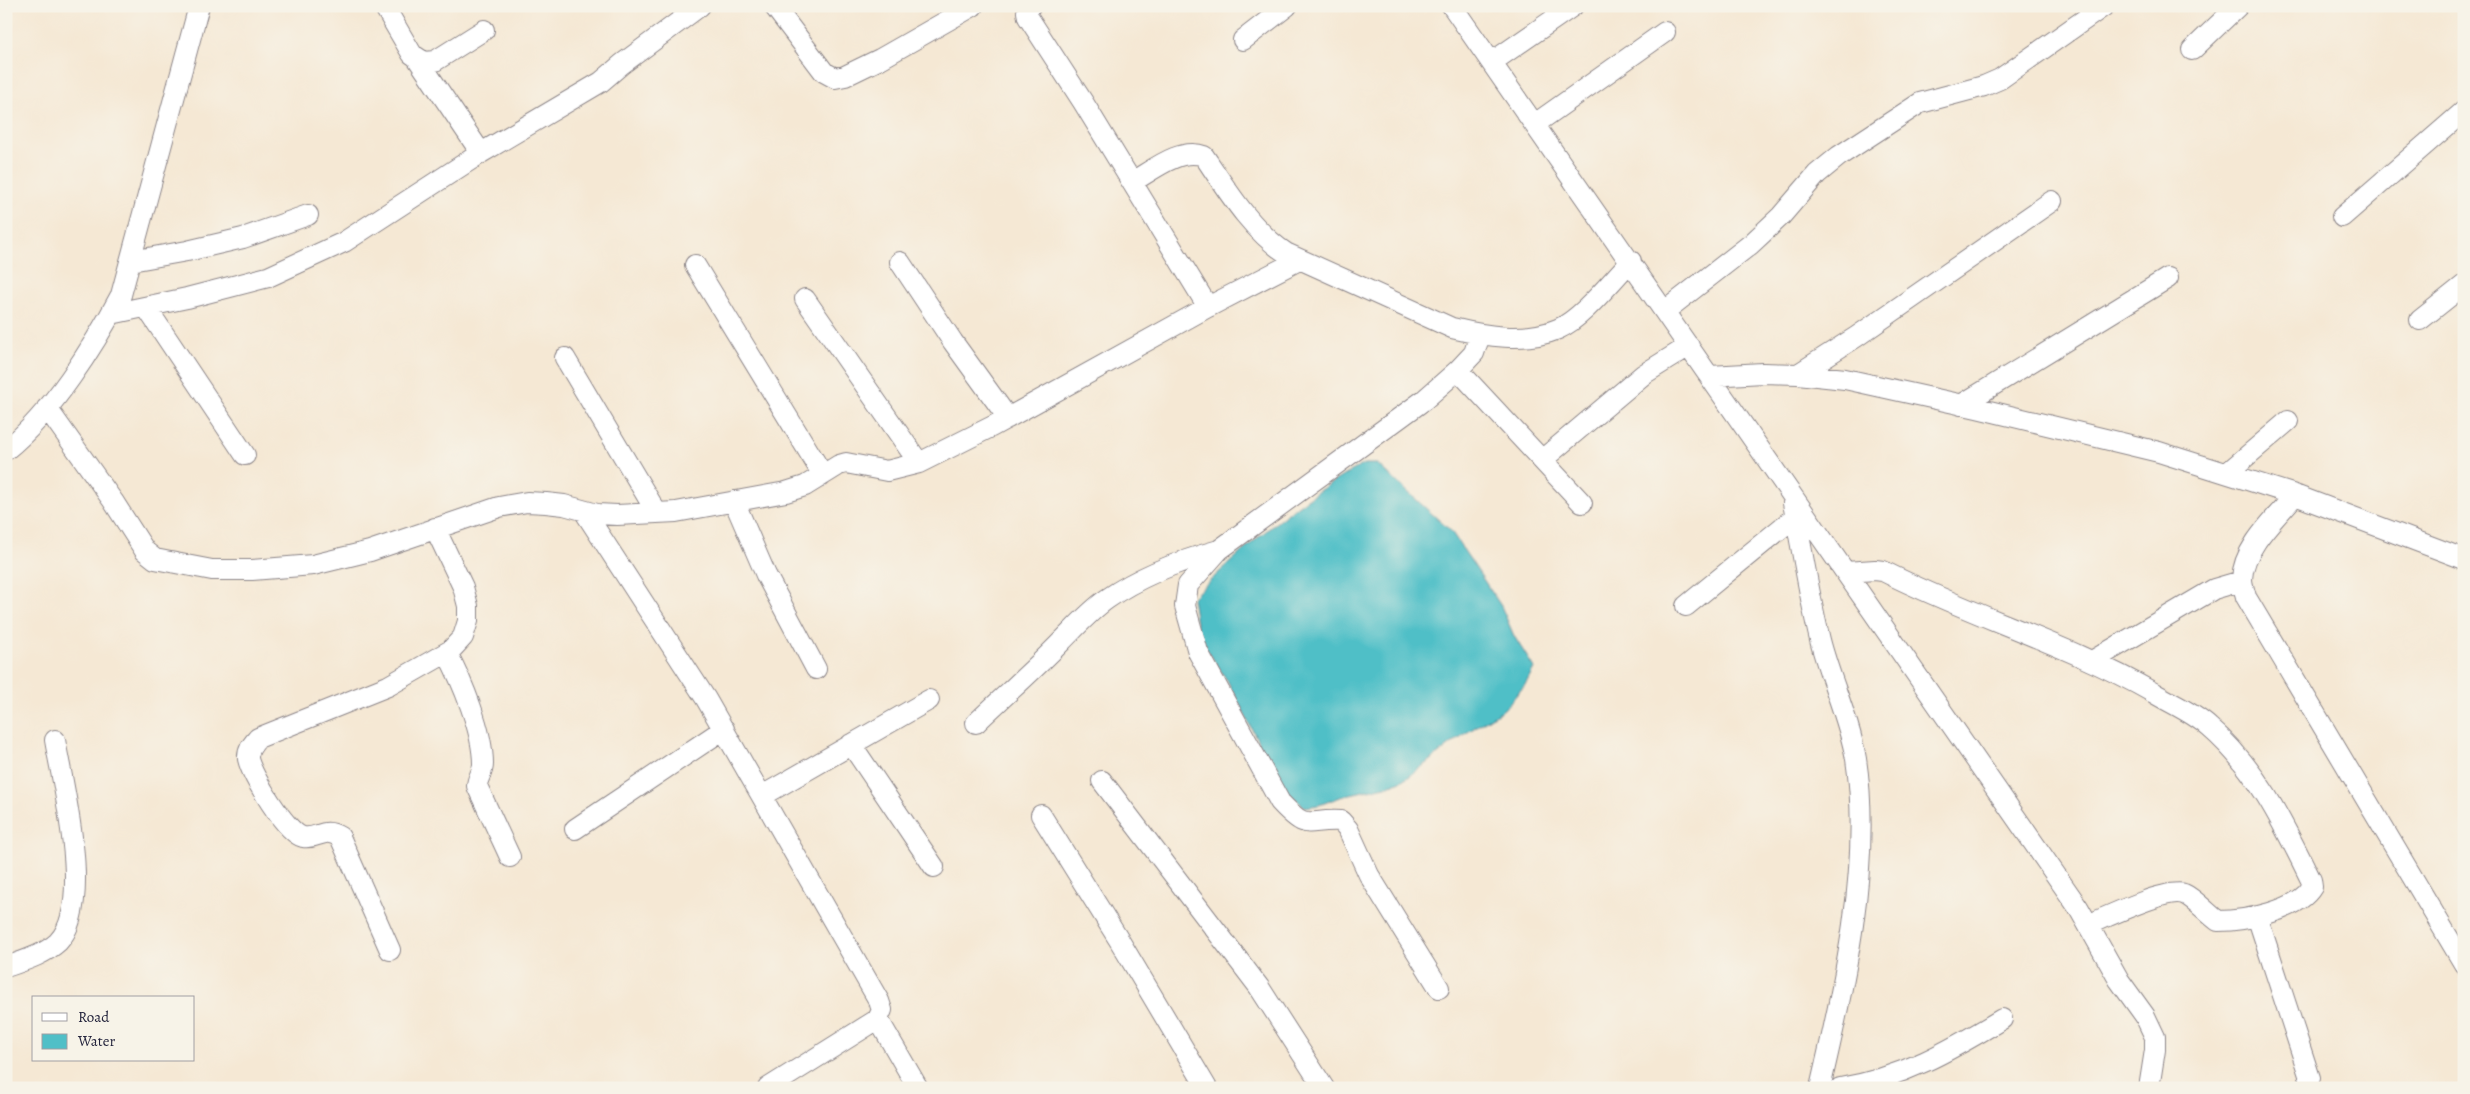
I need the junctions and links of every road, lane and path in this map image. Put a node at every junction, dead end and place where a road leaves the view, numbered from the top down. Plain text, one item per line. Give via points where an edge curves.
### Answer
1 (384, 6) edge
2 (700, 6) edge
3 (774, 6) edge
4 (973, 6) edge
5 (1030, 6) edge
6 (1287, 6) edge
7 (1452, 6) edge
8 (1574, 6) edge
9 (2104, 6) edge
10 (2238, 6) edge
11 (202, 7) edge
12 (484, 30) dead end
13 (1664, 32) dead end
14 (1243, 40) dead end
15 (2192, 50) dead end
16 (418, 58) junction
17 (1492, 62) junction
18 (2464, 111) edge
19 (1535, 124) junction
20 (481, 153) junction
21 (1132, 182) junction
22 (2052, 201) dead end
23 (308, 215) dead end
24 (2342, 217) dead end
25 (1299, 260) junction
26 (131, 261) junction
27 (900, 262) dead end
28 (1631, 262) junction
29 (695, 265) dead end
30 (2168, 278) dead end
31 (2464, 286) edge
32 (805, 299) dead end
33 (146, 307) junction
34 (1208, 307) junction
35 (1666, 311) junction
36 (111, 314) junction
37 (2420, 320) dead end
38 (1480, 335) junction
39 (1689, 346) junction
40 (565, 358) dead end
41 (1458, 370) junction
42 (1798, 374) junction
43 (1710, 376) junction
44 (1961, 405) junction
45 (47, 408) junction
46 (1008, 418) junction
47 (2288, 421) dead end
48 (6, 450) edge
49 (245, 455) dead end
50 (1542, 460) junction
51 (919, 463) junction
52 (2227, 473) junction
53 (823, 475) junction
54 (1792, 494) junction
55 (2295, 495) junction
56 (734, 501) junction
57 (1582, 502) dead end
58 (584, 511) junction
59 (657, 513) junction
60 (1796, 516) junction
61 (435, 528) junction
62 (1219, 550) junction
63 (2464, 559) edge
64 (1846, 572) junction
65 (2242, 580) junction
66 (1686, 606) dead end
67 (447, 653) junction
68 (2092, 661) junction
69 (816, 669) dead end
70 (929, 700) dead end
71 (976, 723) dead end
72 (724, 729) junction
73 (55, 740) dead end
74 (851, 744) junction
75 (1102, 781) dead end
76 (762, 796) junction
77 (1040, 815) dead end
78 (575, 829) dead end
79 (510, 857) dead end
80 (934, 867) dead end
81 (2258, 916) junction
82 (2088, 925) junction
83 (390, 950) dead end
84 (2464, 964) edge
85 (6, 968) edge
86 (1439, 988) dead end
87 (878, 1019) junction
88 (2002, 1019) dead end
89 (2310, 1078) dead end
90 (776, 1085) edge
91 (1320, 1086) edge
92 (918, 1088) edge
93 (1207, 1088) edge
94 (1820, 1088) edge
95 (1840, 1088) edge
96 (2149, 1088) edge

1 - 16 street via 412,54
2 - 20 street via 601,82
3 - 4 street via 824,72 835,78 880,60
5 - 21 street via 1028,17
6 - 14 street
7 - 17 street
8 - 17 street
9 - 35 street via 2000,79 1920,104 1839,156 1817,174 1781,216 1751,244
10 - 15 street
11 - 26 street
12 - 16 street via 435,61 424,62
13 - 19 street
16 - 20 street
17 - 19 street
18 - 24 street
19 - 28 street
20 - 33 street via 344,242 303,263 268,277
21 - 25 street via 1182,154 1204,156 1231,196 1259,229 1274,245
21 - 34 street
22 - 42 street
23 - 26 street via 243,238
25 - 34 street
25 - 38 street via 1452,328
26 - 36 street via 122,295
27 - 46 street
28 - 35 street
28 - 38 street via 1559,329 1528,336
29 - 53 street
30 - 44 street
31 - 37 street
32 - 51 street
33 - 36 street
33 - 49 street
34 - 46 street
35 - 39 street
36 - 45 street
38 - 41 street via 1474,353
39 - 43 street
39 - 50 street via 1644,374
40 - 59 street
41 - 50 street
41 - 62 street via 1424,400
42 - 43 street
42 - 44 street via 1845,379
43 - 54 street
44 - 52 street via 2160,452
45 - 48 street
45 - 61 street via 145,550 155,559 212,570 313,565 354,556
46 - 51 street
47 - 52 street
50 - 57 street
51 - 53 street via 887,471 846,463
52 - 55 street
53 - 56 street via 786,492
54 - 60 street
54 - 64 street
55 - 63 street
55 - 65 street via 2251,549
56 - 59 street
56 - 69 street via 766,575
58 - 59 street via 617,515
58 - 61 street via 564,505 527,502 476,513
58 - 72 street
60 - 66 street
60 - 94 street via 1820,641 1842,704 1856,759 1859,799 1860,841 1852,936
61 - 67 street via 468,606 463,637
62 - 71 street via 1167,566 1106,599
62 - 86 street via 1188,585 1185,606 1198,652 1280,802 1296,819 1307,823 1341,822 1348,830 1370,875
64 - 68 street via 1883,571 1940,600
64 - 82 street
65 - 68 street via 2214,589
65 - 84 street via 2246,598
67 - 79 street via 462,682 479,738 483,765 477,786
67 - 83 street via 388,686 258,738 250,748 248,758 265,795 292,830 302,837 322,832 340,837
68 - 81 street via 2208,726 2252,774 2278,812 2312,887 2308,894 2283,908
70 - 74 street
72 - 76 street
72 - 78 street
73 - 85 street via 76,856 74,897 67,928 57,942 37,956
74 - 76 street
74 - 80 street
75 - 91 street via 1259,987
76 - 87 street via 879,1001 882,1010
77 - 93 street
81 - 82 street via 2218,921 2184,894 2175,894 2143,902
81 - 89 street
82 - 96 street via 2155,1037 2156,1050
87 - 90 street
87 - 92 street
88 - 95 street via 1946,1053 1896,1075

